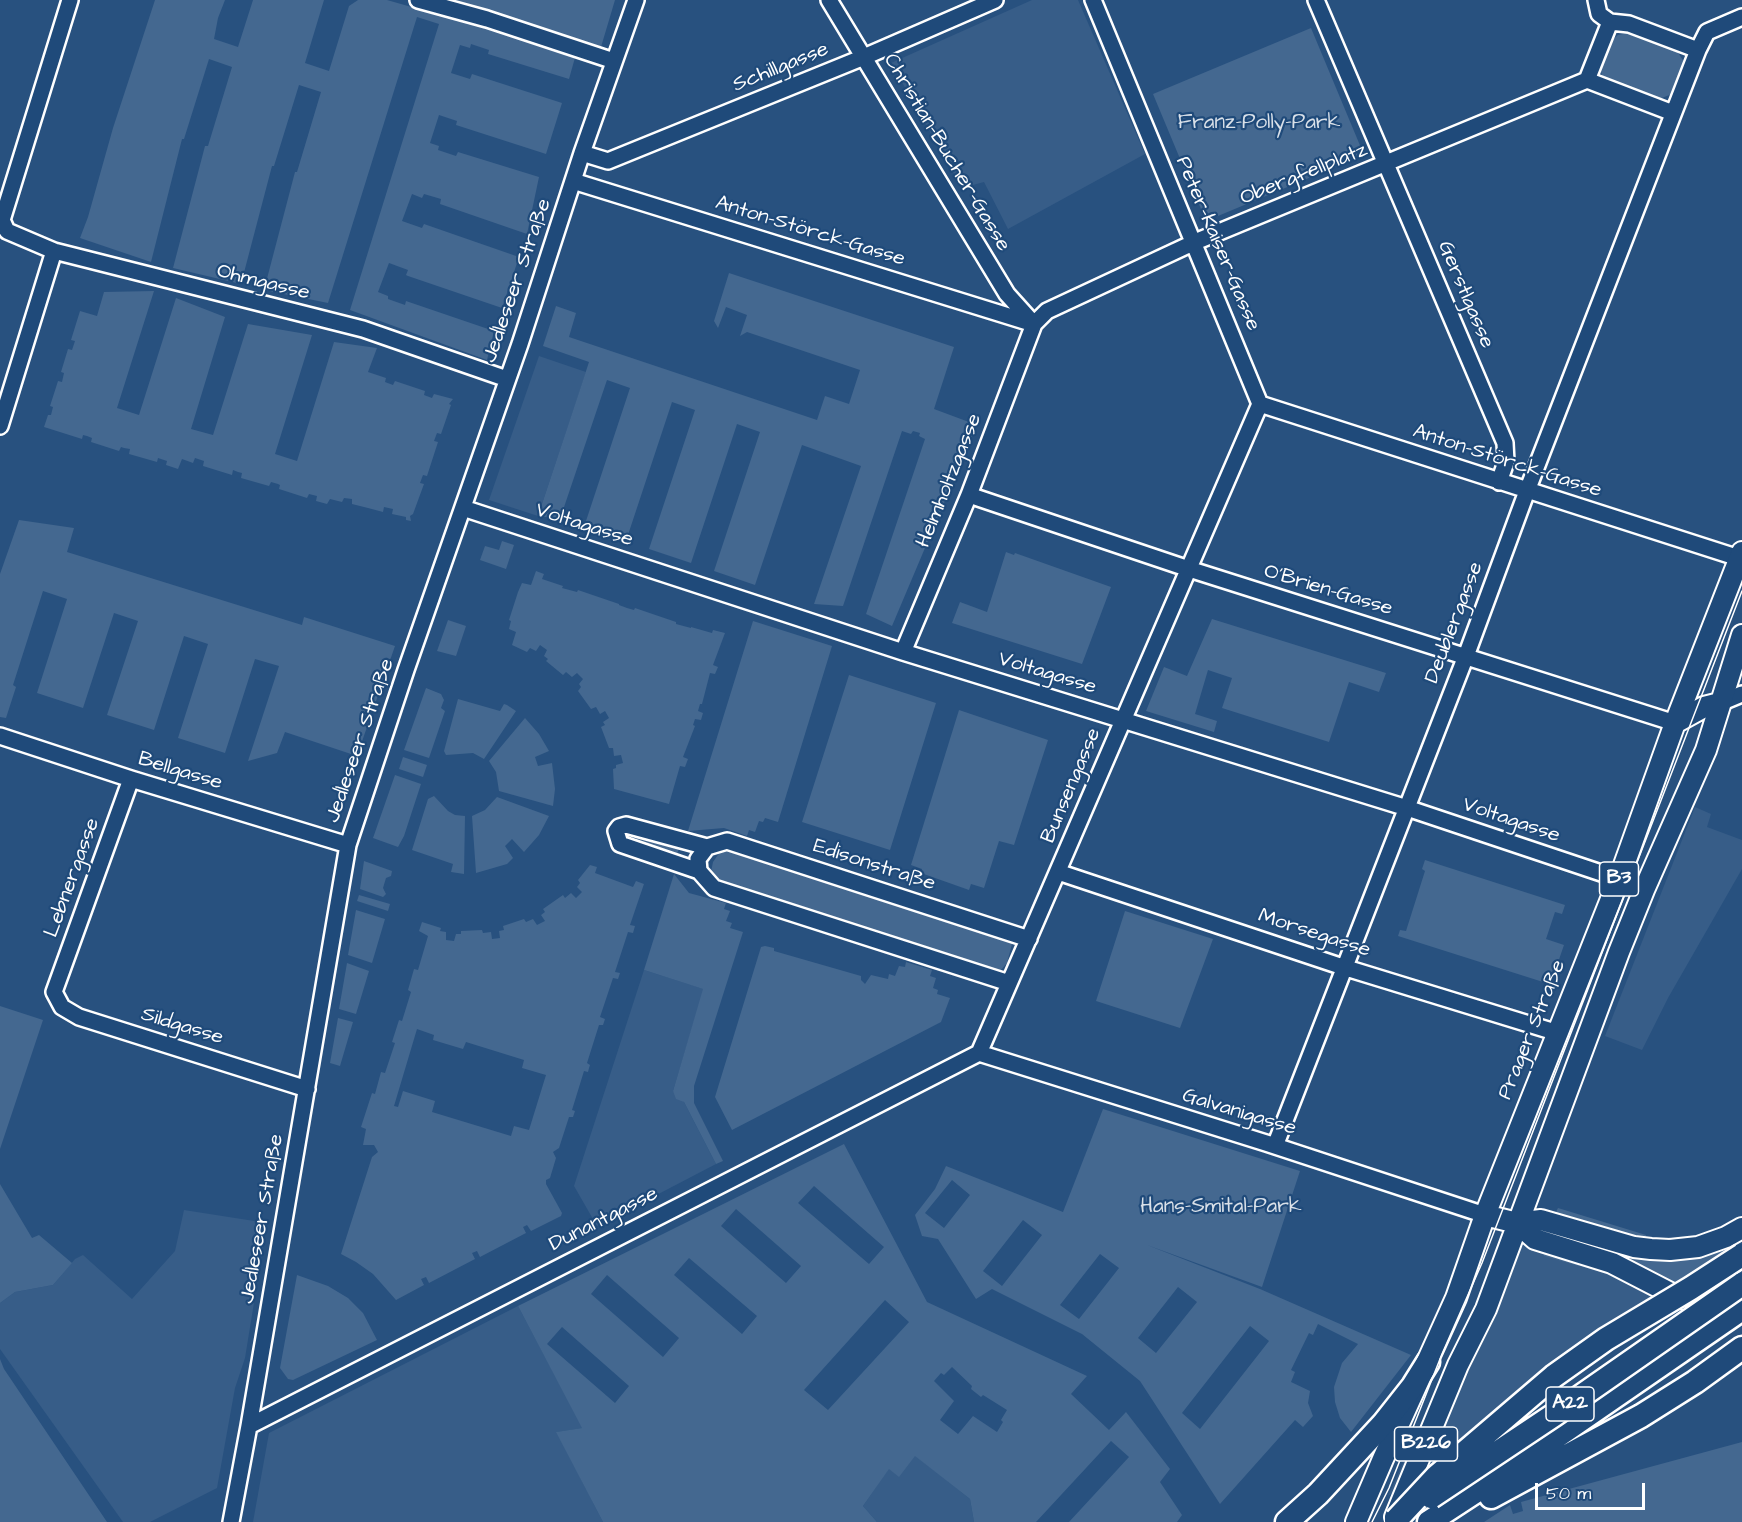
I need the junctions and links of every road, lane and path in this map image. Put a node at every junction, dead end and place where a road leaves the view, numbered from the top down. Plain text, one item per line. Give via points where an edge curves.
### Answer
1 (70, 0) edge
2 (418, 0) edge
3 (636, 0) edge
4 (829, 0) edge
5 (995, 0) edge
6 (1093, 0) edge
7 (1316, 0) edge
8 (1596, 0) edge
9 (1742, 17) edge
10 (1610, 22) junction
11 (1698, 50) junction
12 (864, 57) junction
13 (614, 61) junction
14 (1587, 80) junction
15 (1673, 113) junction
16 (582, 153) junction
17 (1387, 164) junction
18 (573, 180) junction
19 (1195, 242) junction
20 (54, 251) junction
21 (1034, 324) junction
22 (507, 379) junction
23 (1260, 404) junction
24 (0, 426) edge
25 (1499, 482) junction
26 (1527, 491) junction
27 (969, 495) junction
28 (462, 508) junction
29 (1741, 557) edge
30 (1189, 569) junction
31 (1742, 635) edge
32 (903, 652) junction
33 (1466, 656) junction
34 (1742, 694) edge
35 (1720, 703) junction
36 (1124, 720) junction
37 (1675, 723) junction
38 (0, 736) edge
39 (131, 779) junction
40 (1407, 808) junction
41 (348, 844) junction
42 (707, 847) junction
43 (699, 871) junction
44 (1058, 872) junction
45 (1619, 879) junction
46 (1029, 939) junction
47 (1344, 967) junction
48 (1009, 983) junction
49 (54, 992) joint
50 (1558, 1033) junction
51 (979, 1053) junction
52 (307, 1089) junction
53 (1275, 1146) junction
54 (1485, 1215) junction
55 (1517, 1223) junction
56 (1742, 1228) edge
57 (1742, 1255) edge
58 (1742, 1284) edge
59 (1742, 1294) edge
60 (1742, 1309) edge
61 (1742, 1348) edge
62 (1428, 1362) junction
63 (249, 1426) junction
64 (1452, 1506) junction
65 (1394, 1521) edge
66 (231, 1522) edge
67 (1287, 1522) edge
68 (1356, 1522) edge
69 (1429, 1522) edge

1 - 20 street, Ohmgasse via 2,220 7,231
2 - 13 street
3 - 13 street, Jedleseer Straße
4 - 12 street, Christian-Bucher-Gasse
5 - 12 street, Schillgasse
6 - 19 street, Peter-Kaiser-Gasse
7 - 17 street, Obergfellplatz
8 - 10 street via 1599,14
9 - 11 street, Deublergasse via 1707,32
10 - 11 street via 1629,24
10 - 14 street
11 - 15 street, Deublergasse
12 - 16 street, Schillgasse via 608,161
12 - 21 street, Christian-Bucher-Gasse via 1007,294
13 - 16 street, Jedleseer Straße
14 - 15 street
14 - 17 street
15 - 26 street, Deublergasse
16 - 18 street, Jedleseer Straße
17 - 19 street, Obergfellplatz
17 - 25 street, Gerstlgasse via 1505,442 1506,462
18 - 21 street, Anton-Störck-Gasse
18 - 22 street, Jedleseer Straße
19 - 21 street, Obergfellplatz via 1047,311
19 - 23 street, Peter-Kaiser-Gasse
20 - 22 street, Ohmgasse via 363,329
20 - 24 street
21 - 27 street, Helmholtzgasse
22 - 28 street, Jedleseer Straße
23 - 25 street, Anton-Störck-Gasse
23 - 30 street, Bunsengasse
25 - 26 street, Anton-Störck-Gasse
26 - 29 street, Anton-Störck-Gasse
26 - 33 street, Deublergasse
27 - 30 street, O'Brien-Gasse
27 - 32 street, Helmholtzgasse
28 - 32 street, Voltagasse
28 - 41 street, Jedleseer Straße
29 - 37 main road, Prager Straße / B3
30 - 33 street, O'Brien-Gasse
30 - 36 street, Bunsengasse
31 - 35 main road, B3
32 - 36 street, Voltagasse
33 - 37 street, O'Brien-Gasse
33 - 40 street, Deublergasse
34 - 35 street
35 - 37 main road
35 - 55 main road, B3 via 1706,750 1632,921
36 - 40 street, Voltagasse
36 - 44 street, Bunsengasse
37 - 45 main road, Prager Straße / B3
38 - 39 street, Bellgasse
39 - 41 street, Bellgasse
39 - 49 street, Lebnergasse
40 - 45 street, Voltagasse
40 - 47 street, Deublergasse
41 - 52 street, Jedleseer Straße
42 - 43 street via 698,859
42 - 43 street, Edisonstraße via 626,825 616,831 620,844
42 - 46 street, Edisonstraße via 727,841
43 - 48 street, Edisonstraße via 714,888 730,894
44 - 46 street, Bunsengasse
44 - 47 street, Morsegasse
45 - 50 main road, Prager Straße / B3
46 - 48 street, Bunsengasse
47 - 50 street, Morsegasse
47 - 53 street, Deublergasse
48 - 51 street, Bunsengasse
49 - 52 street, Sildgasse via 62,1007 79,1017
50 - 54 main road, Prager Straße / B3
51 - 53 street, Galvanigasse
51 - 63 street, Dunantgasse
52 - 63 street, Jedleseer Straße
53 - 54 street, Galvanigasse
54 - 55 main road
54 - 62 main road, Prager Straße / B226
55 - 56 main road via 1541,1220 1634,1246 1670,1250 1712,1243
55 - 59 main road via 1535,1239 1612,1263 1688,1301 1717,1302
55 - 65 main road, B226 via 1486,1310 1458,1365
57 - 65 highway, bridge via 1554,1376 1437,1476
58 - 65 highway, A22, bridge
60 - 64 highway, A22
61 - 64 highway via 1641,1416 1488,1499
62 - 67 highway via 1383,1424
62 - 68 main road, Prager Straße / B226
63 - 66 street, Jedleseer Straße
64 - 69 highway, A22

